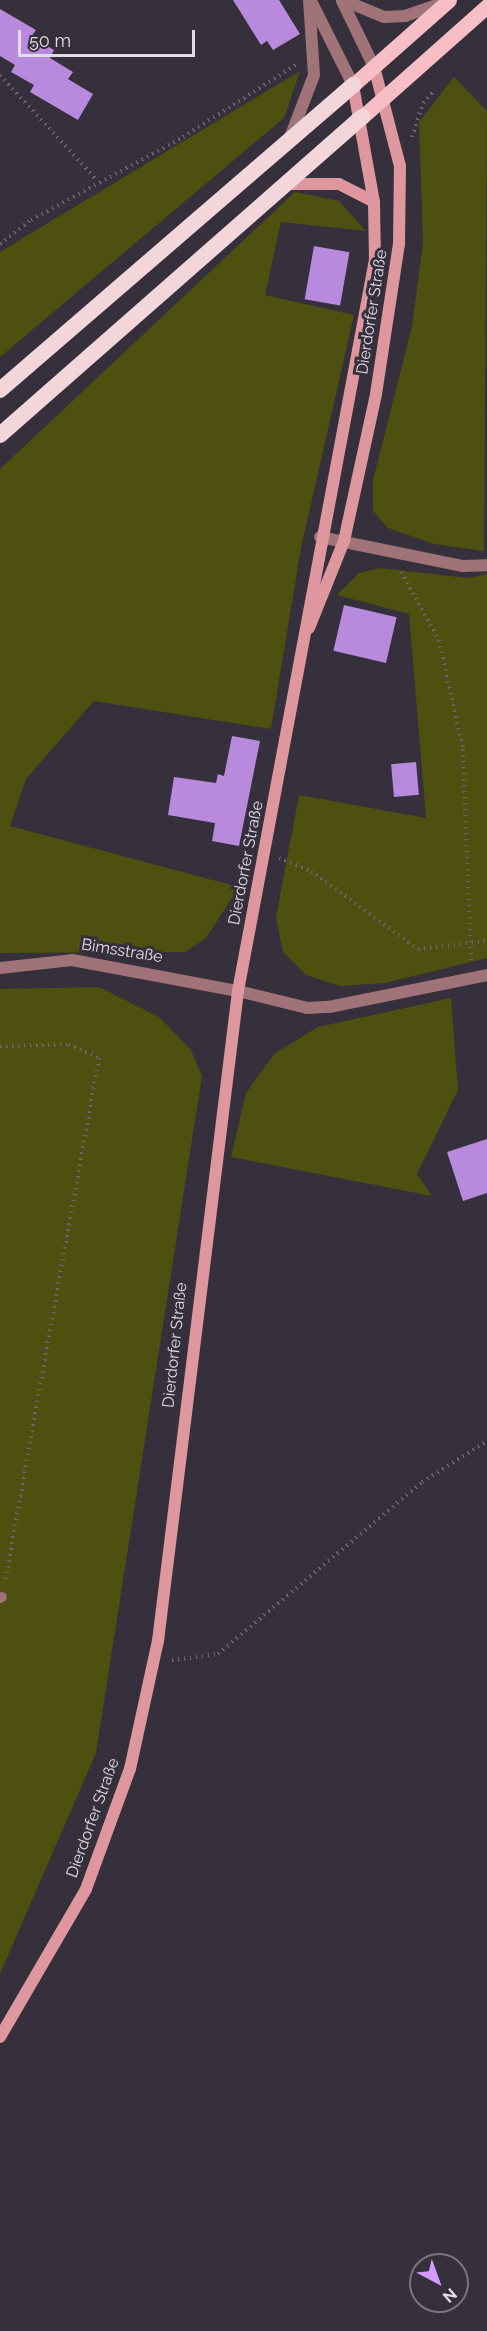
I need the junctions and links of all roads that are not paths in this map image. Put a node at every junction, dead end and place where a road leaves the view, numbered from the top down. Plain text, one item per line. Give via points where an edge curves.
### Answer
1 (310, 0) edge
2 (342, 0) edge
3 (448, 0) edge
4 (487, 6) edge
5 (374, 67) junction
6 (353, 85) junction
7 (385, 97) junction
8 (362, 117) junction
9 (288, 141) junction
10 (283, 185) junction
11 (374, 202) junction
12 (0, 390) edge
13 (0, 435) edge
14 (320, 537) junction
15 (344, 542) junction
16 (487, 565) edge
17 (308, 630) junction
18 (0, 968) edge
19 (487, 975) edge
20 (238, 991) junction
21 (0, 2037) edge

1 - 6 street, Dierdorfer Straße
1 - 9 street via 315,62 308,100
2 - 3 street via 384,17 405,16
2 - 5 street, Dierdorfer Straße
3 - 5 main road
4 - 7 main road
5 - 6 main road
5 - 7 main road, Dierdorfer Straße
6 - 8 main road, Dierdorfer Straße
6 - 9 highway
7 - 8 main road
7 - 15 main road, Dierdorfer Straße via 400,166 402,221 376,394
8 - 10 highway
8 - 11 main road, Dierdorfer Straße
9 - 12 highway
10 - 11 main road via 339,184
10 - 13 highway
11 - 14 main road, Dierdorfer Straße via 376,242 369,305
14 - 15 street
14 - 17 main road, Dierdorfer Straße via 308,599
15 - 16 street via 463,566
15 - 17 main road, Dierdorfer Straße
17 - 20 main road, Dierdorfer Straße
18 - 20 street, Bimsstraße via 72,960
19 - 20 street, Bimsstraße via 318,1007
20 - 21 main road, Dierdorfer Straße via 154,1662 130,1769 86,1889

